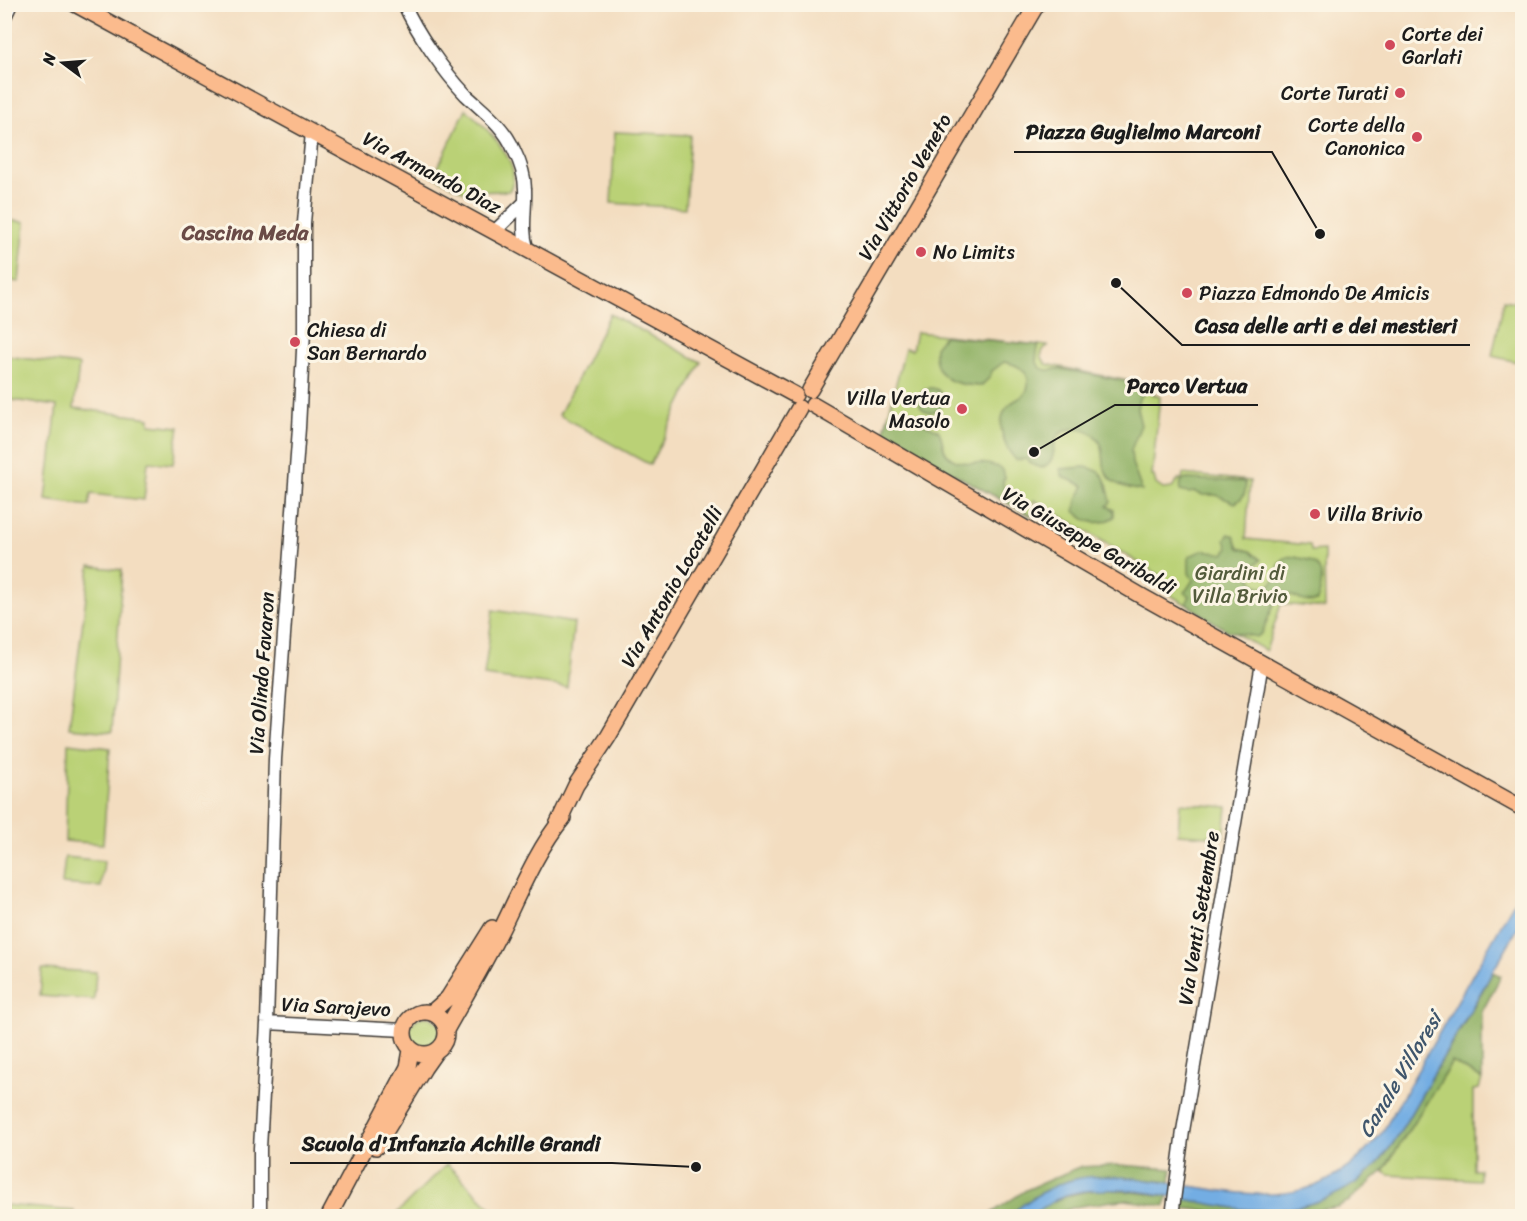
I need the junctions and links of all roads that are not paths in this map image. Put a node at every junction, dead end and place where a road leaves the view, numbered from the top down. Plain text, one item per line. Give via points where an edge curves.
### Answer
1 (10, 4) edge
2 (75, 4) edge
3 (404, 4) edge
4 (1036, 4) edge
5 (4, 19) edge
6 (312, 132) junction
7 (525, 202) junction
8 (495, 231) junction
9 (527, 248) junction
10 (804, 400) junction
11 (771, 457) joint
12 (1262, 663) junction
13 (1522, 808) edge
14 (523, 883) junction
15 (431, 1013) junction
16 (267, 1023) junction
17 (404, 1030) junction
18 (446, 1030) junction
19 (411, 1050) junction
20 (436, 1051) junction
21 (340, 1198) junction
22 (260, 1216) edge
23 (329, 1216) edge
24 (1172, 1216) edge

1 - 5 street
2 - 6 main road, Via Armando Diaz
3 - 7 street via 418,31 458,86 496,123 514,148 523,171
4 - 10 main road, Via Vittorio Veneto
6 - 8 main road, Via Armando Diaz
6 - 16 street, Via Olindo Favaron via 304,223 299,428 275,759
7 - 8 street
7 - 9 street
8 - 9 main road, Via Armando Diaz
9 - 10 main road, Via Armando Diaz
10 - 11 main road, Via Vittorio Veneto
10 - 12 main road, Via Giuseppe Garibaldi
11 - 14 main road, Via Antonio Locatelli via 576,785
12 - 13 main road, Via Giuseppe Garibaldi
12 - 24 street, Via Venti Settembre
14 - 15 main road, Via Antonio Locatelli via 448,998
14 - 18 main road, Via Antonio Locatelli
15 - 17 main road via 417,1013
15 - 18 main road
16 - 17 street, Via Sarajevo
16 - 22 street, Via Olindo Favaron
17 - 19 main road
18 - 20 main road via 443,1044
19 - 20 main road via 426,1054
19 - 21 main road via 408,1068
20 - 21 main road
21 - 23 main road

